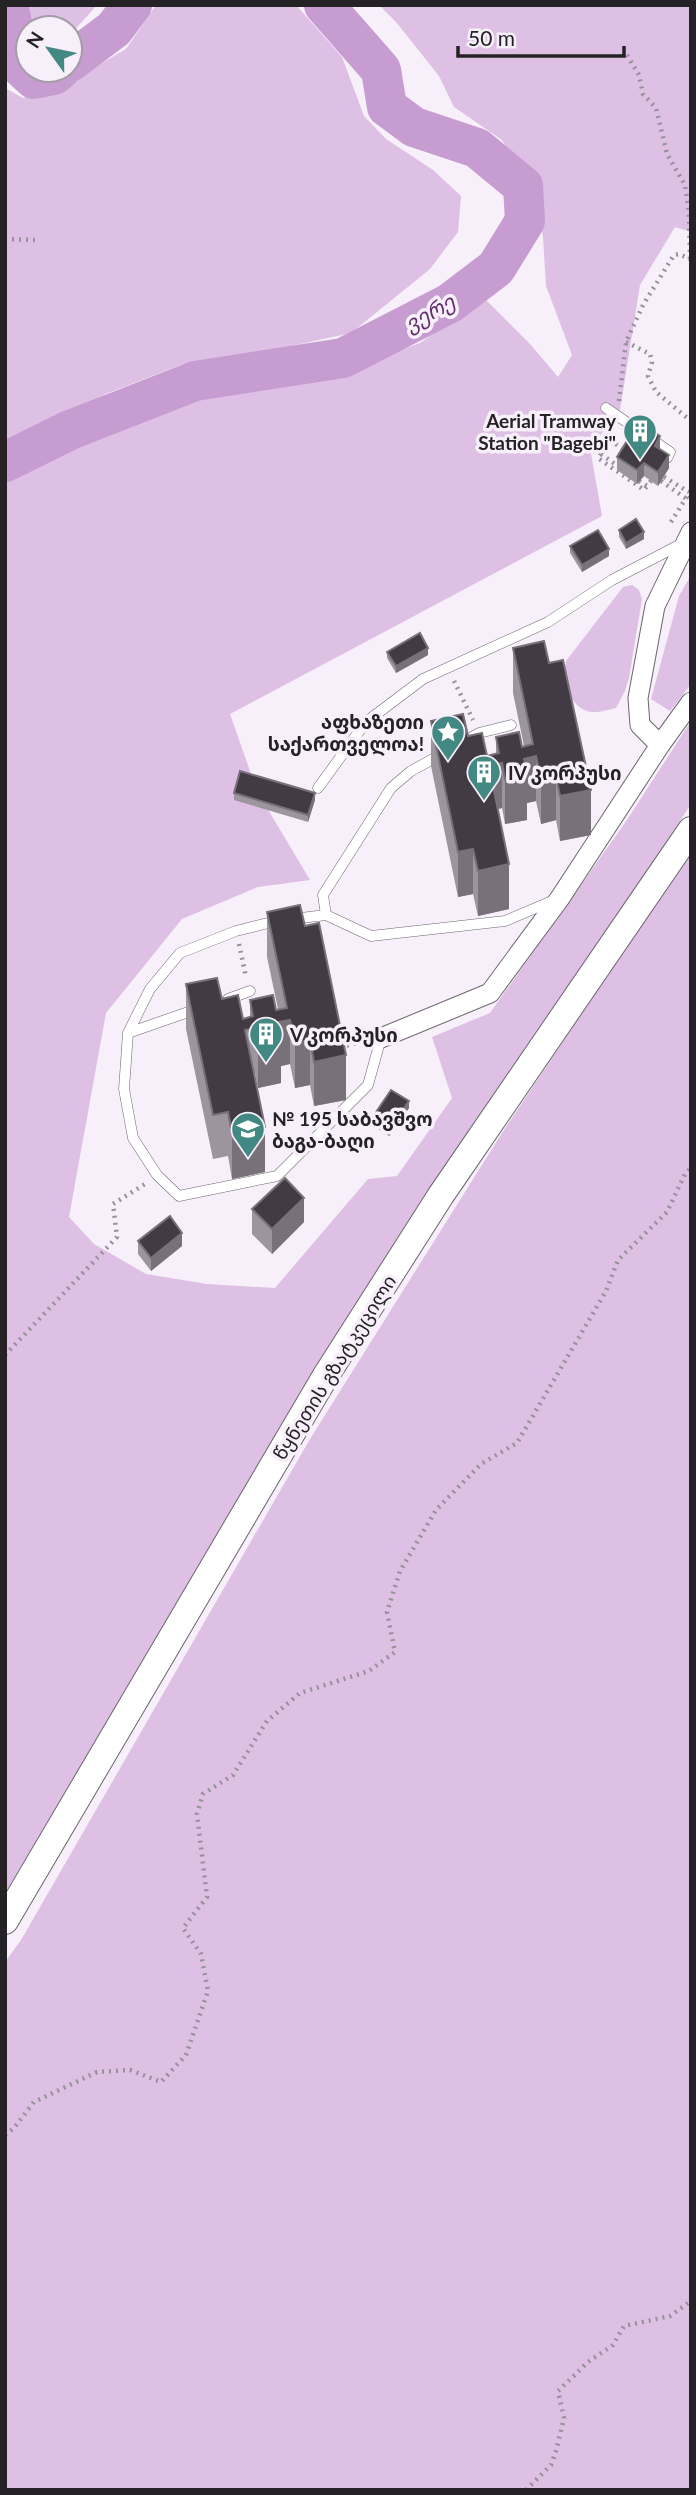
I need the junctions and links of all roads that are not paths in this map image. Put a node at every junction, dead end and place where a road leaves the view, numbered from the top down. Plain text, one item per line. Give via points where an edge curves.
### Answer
1 (606, 408) dead end
2 (667, 458) edge
3 (688, 537) edge
4 (691, 702) edge
5 (511, 725) dead end
6 (660, 745) junction
7 (318, 788) dead end
8 (691, 830) edge
9 (560, 898) junction
10 (326, 915) junction
11 (250, 991) road end
12 (128, 1033) junction
13 (381, 1038) joint
14 (5, 1921) edge

1 - 2 lane via 617,411 670,452
3 - 6 street via 655,606 638,698 640,724
3 - 7 lane via 548,622 423,679 366,722
4 - 6 street
5 - 10 lane via 479,733 411,771 391,788 323,895
6 - 9 street
8 - 14 main road, წყნეთის გზატკეცილი via 441,1195 325,1377
9 - 10 lane via 505,920 371,936
9 - 13 street via 490,993
10 - 12 lane via 236,931 180,953 150,989
11 - 12 lane
12 - 13 lane via 124,1089 133,1138 157,1175 179,1196 276,1176 368,1085

